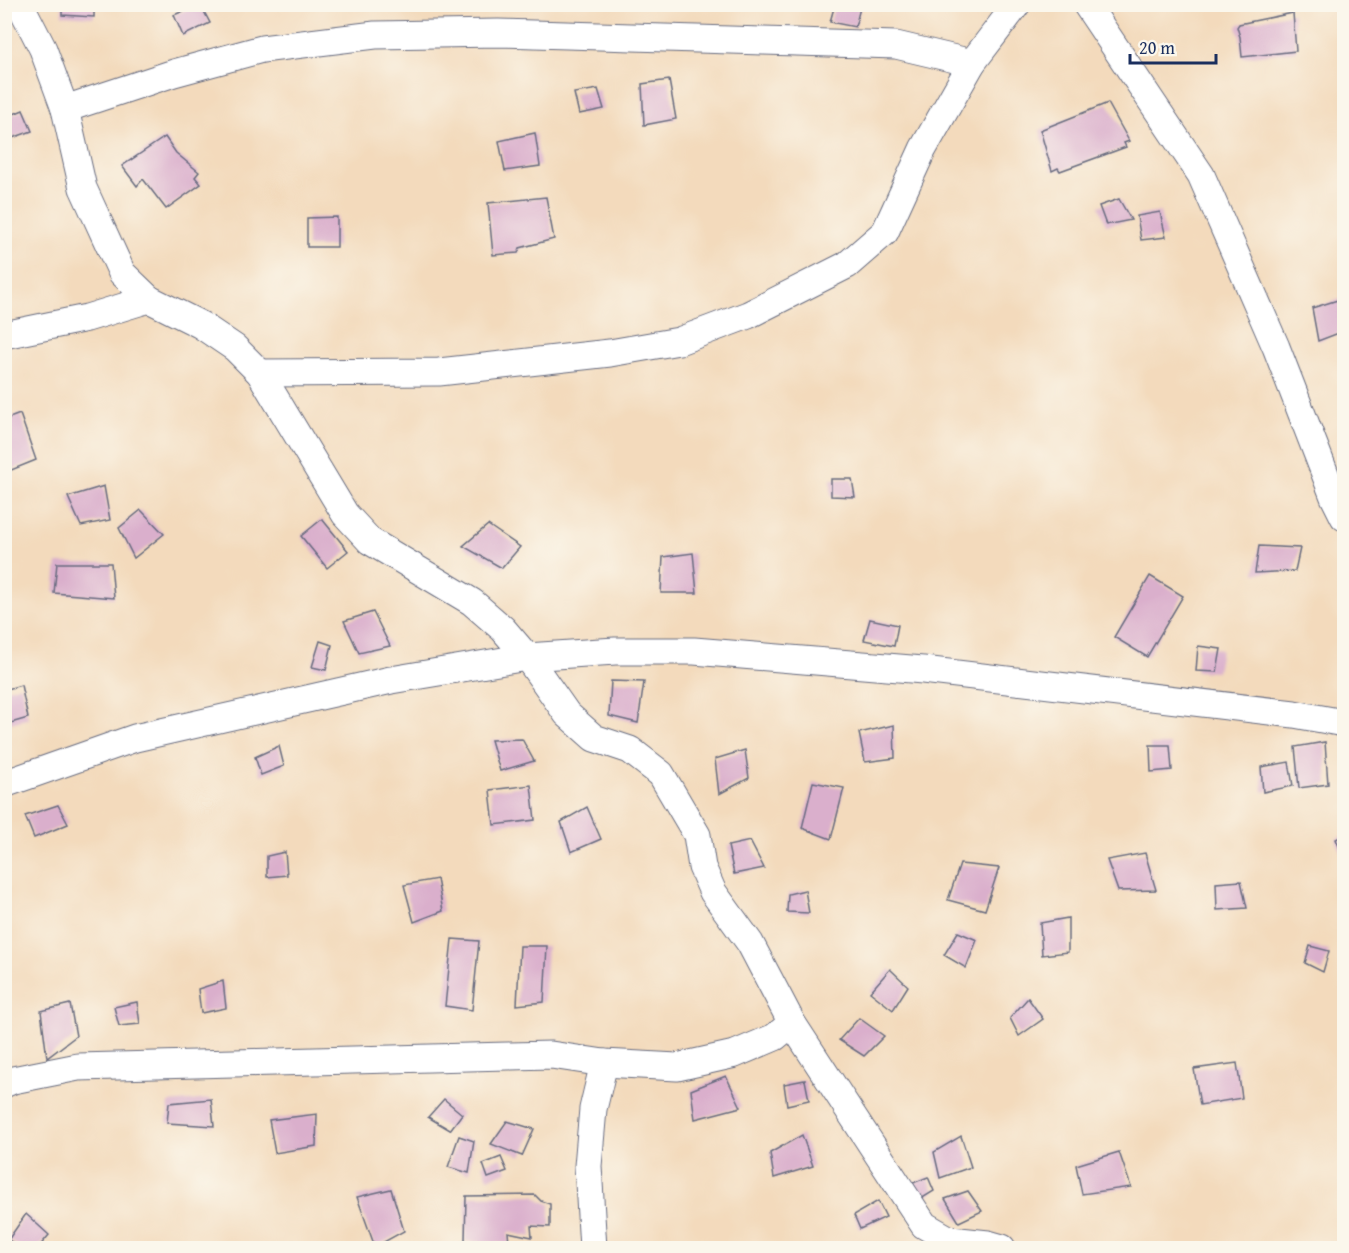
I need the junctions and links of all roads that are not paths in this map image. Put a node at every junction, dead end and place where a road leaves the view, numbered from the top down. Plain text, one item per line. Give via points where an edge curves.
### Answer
1 (20, 4) edge
2 (1017, 4) edge
3 (1086, 4) edge
4 (972, 63) junction
5 (65, 109) junction
6 (149, 299) junction
7 (4, 336) edge
8 (260, 373) junction
9 (1344, 517) edge
10 (527, 657) junction
11 (1344, 723) edge
12 (4, 784) edge
13 (792, 1023) junction
14 (604, 1063) junction
15 (4, 1084) edge
16 (593, 1248) edge
17 (1002, 1248) edge

1 - 5 street via 43,49
2 - 4 street
3 - 9 street via 1201,175
4 - 5 street via 897,45 498,33 375,35 262,49
4 - 8 street via 924,149 885,232 846,265 748,315 679,341 587,355 439,372
5 - 6 street via 84,188 104,237 122,273
6 - 7 street via 87,318
6 - 8 street via 236,348
8 - 10 street via 345,514 370,541 472,602 503,628
10 - 11 street via 694,651 912,669
10 - 12 street via 391,680 135,738
10 - 13 street via 567,714 594,738 630,750 661,774 697,835 702,867 713,892 750,943
13 - 14 street via 775,1037 735,1054 677,1067
13 - 17 street via 924,1225 950,1240
14 - 15 street via 551,1054 78,1067
14 - 16 street via 588,1166

